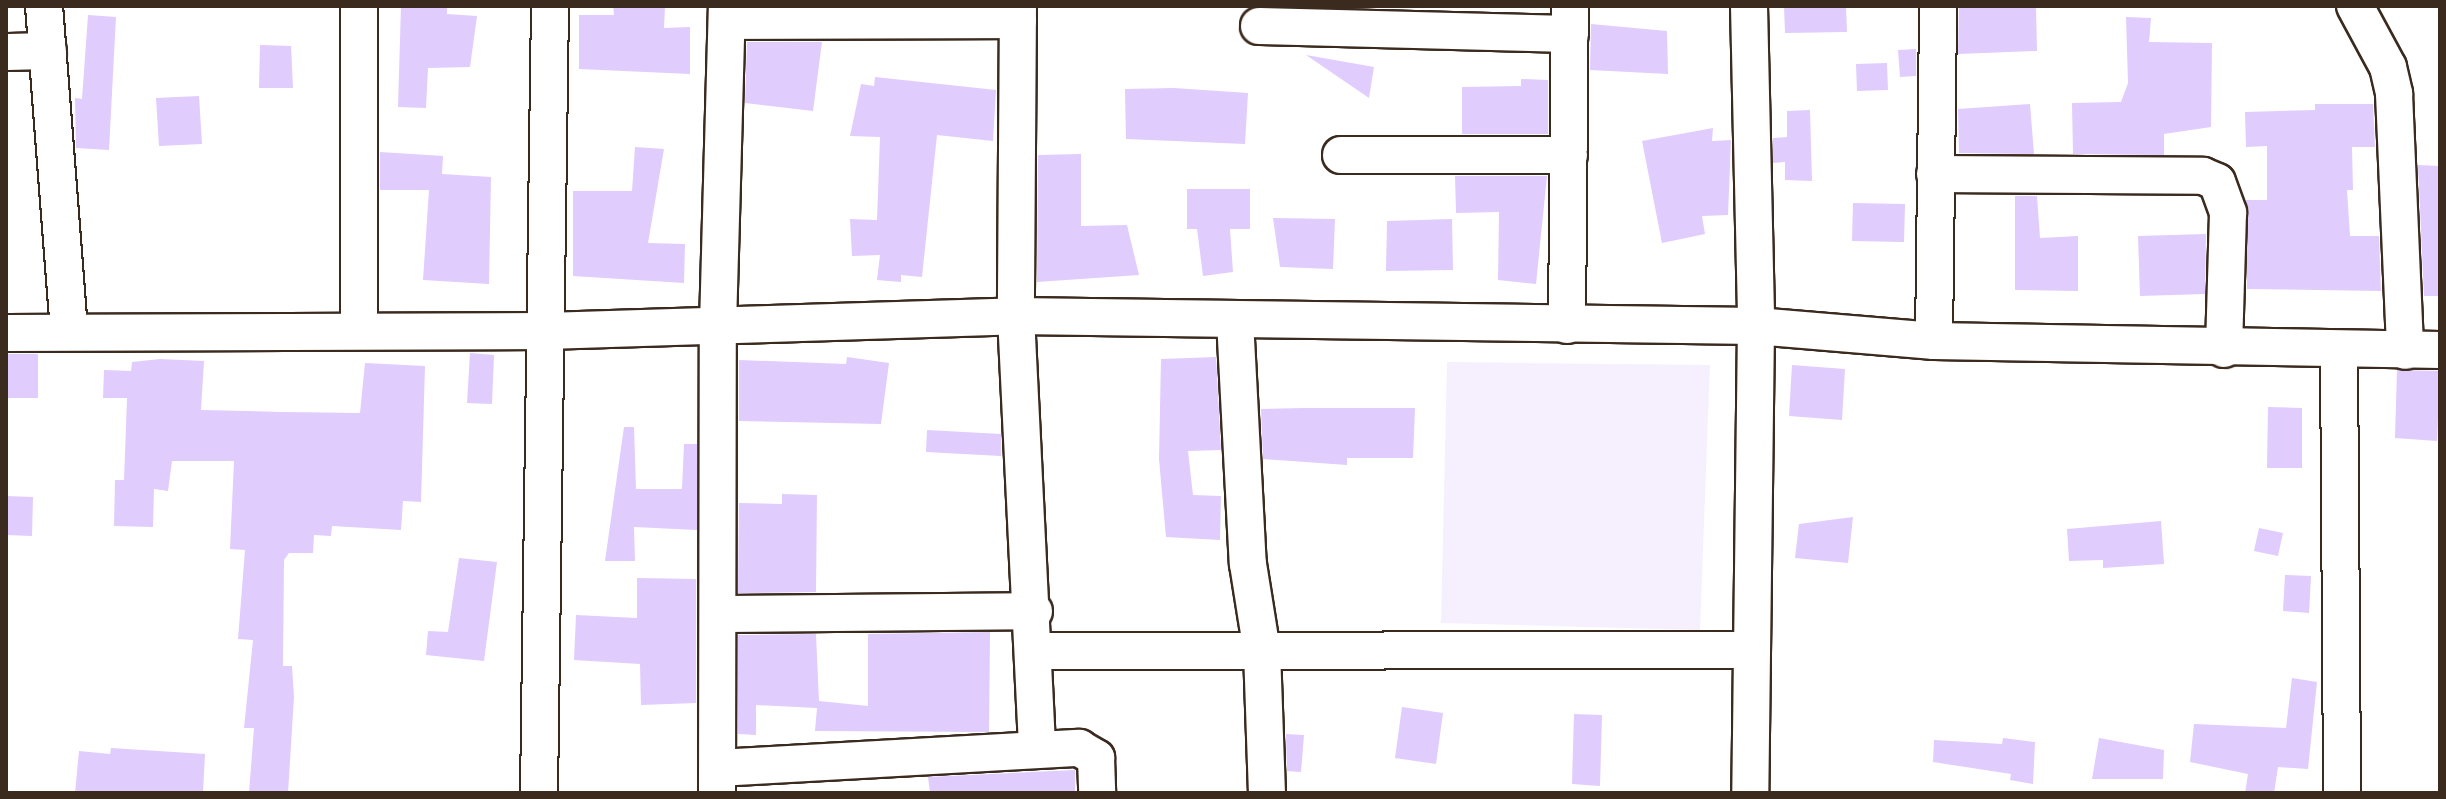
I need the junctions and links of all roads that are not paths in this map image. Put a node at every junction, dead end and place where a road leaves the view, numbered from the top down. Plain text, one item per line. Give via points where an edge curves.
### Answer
1 (44, 6) edge
2 (359, 6) edge
3 (550, 6) edge
4 (1749, 6) edge
5 (1938, 6) edge
6 (2355, 6) edge
7 (1018, 13) edge
8 (727, 14) edge
9 (1570, 20) edge
10 (1259, 26) dead end
11 (48, 51) junction
12 (6, 52) edge
13 (1341, 155) dead end
14 (1569, 155) junction
15 (1935, 174) junction
16 (1016, 316) junction
17 (1235, 320) junction
18 (718, 325) junction
19 (1567, 325) junction
20 (1756, 326) junction
21 (359, 327) junction
22 (546, 331) junction
23 (69, 332) junction
24 (6, 333) edge
25 (1934, 341) junction
26 (2224, 349) junction
27 (2423, 351) edge
28 (2339, 353) junction
29 (1034, 611) junction
30 (718, 614) junction
31 (1752, 650) junction
32 (1035, 651) junction
33 (1262, 651) junction
34 (1037, 747) junction
35 (718, 780) edge
36 (539, 793) edge
37 (1097, 793) edge
38 (1267, 793) edge
39 (1750, 793) edge
40 (2342, 793) edge

1 - 11 street
2 - 21 street
3 - 22 street
4 - 20 street
5 - 15 street
6 - 27 street via 2388,67 2394,94
7 - 8 street
7 - 16 street
8 - 18 street
9 - 10 street
9 - 14 street
11 - 12 street
11 - 23 street
13 - 14 street
14 - 19 street
15 - 25 street
15 - 26 street via 2203,176 2217,182 2228,213
16 - 17 street
16 - 18 street
16 - 29 street
17 - 19 street
17 - 33 street via 1248,564
18 - 22 street
18 - 30 street
19 - 20 street
20 - 25 street
20 - 31 street
21 - 22 street
21 - 23 street
22 - 36 street
23 - 24 street
25 - 26 street
26 - 28 street
27 - 28 street
28 - 40 street
29 - 30 street
29 - 32 street
30 - 35 street
31 - 33 street
31 - 39 street
32 - 33 street
32 - 34 street
33 - 38 street
34 - 35 street
34 - 37 street via 1090,751 1096,758

